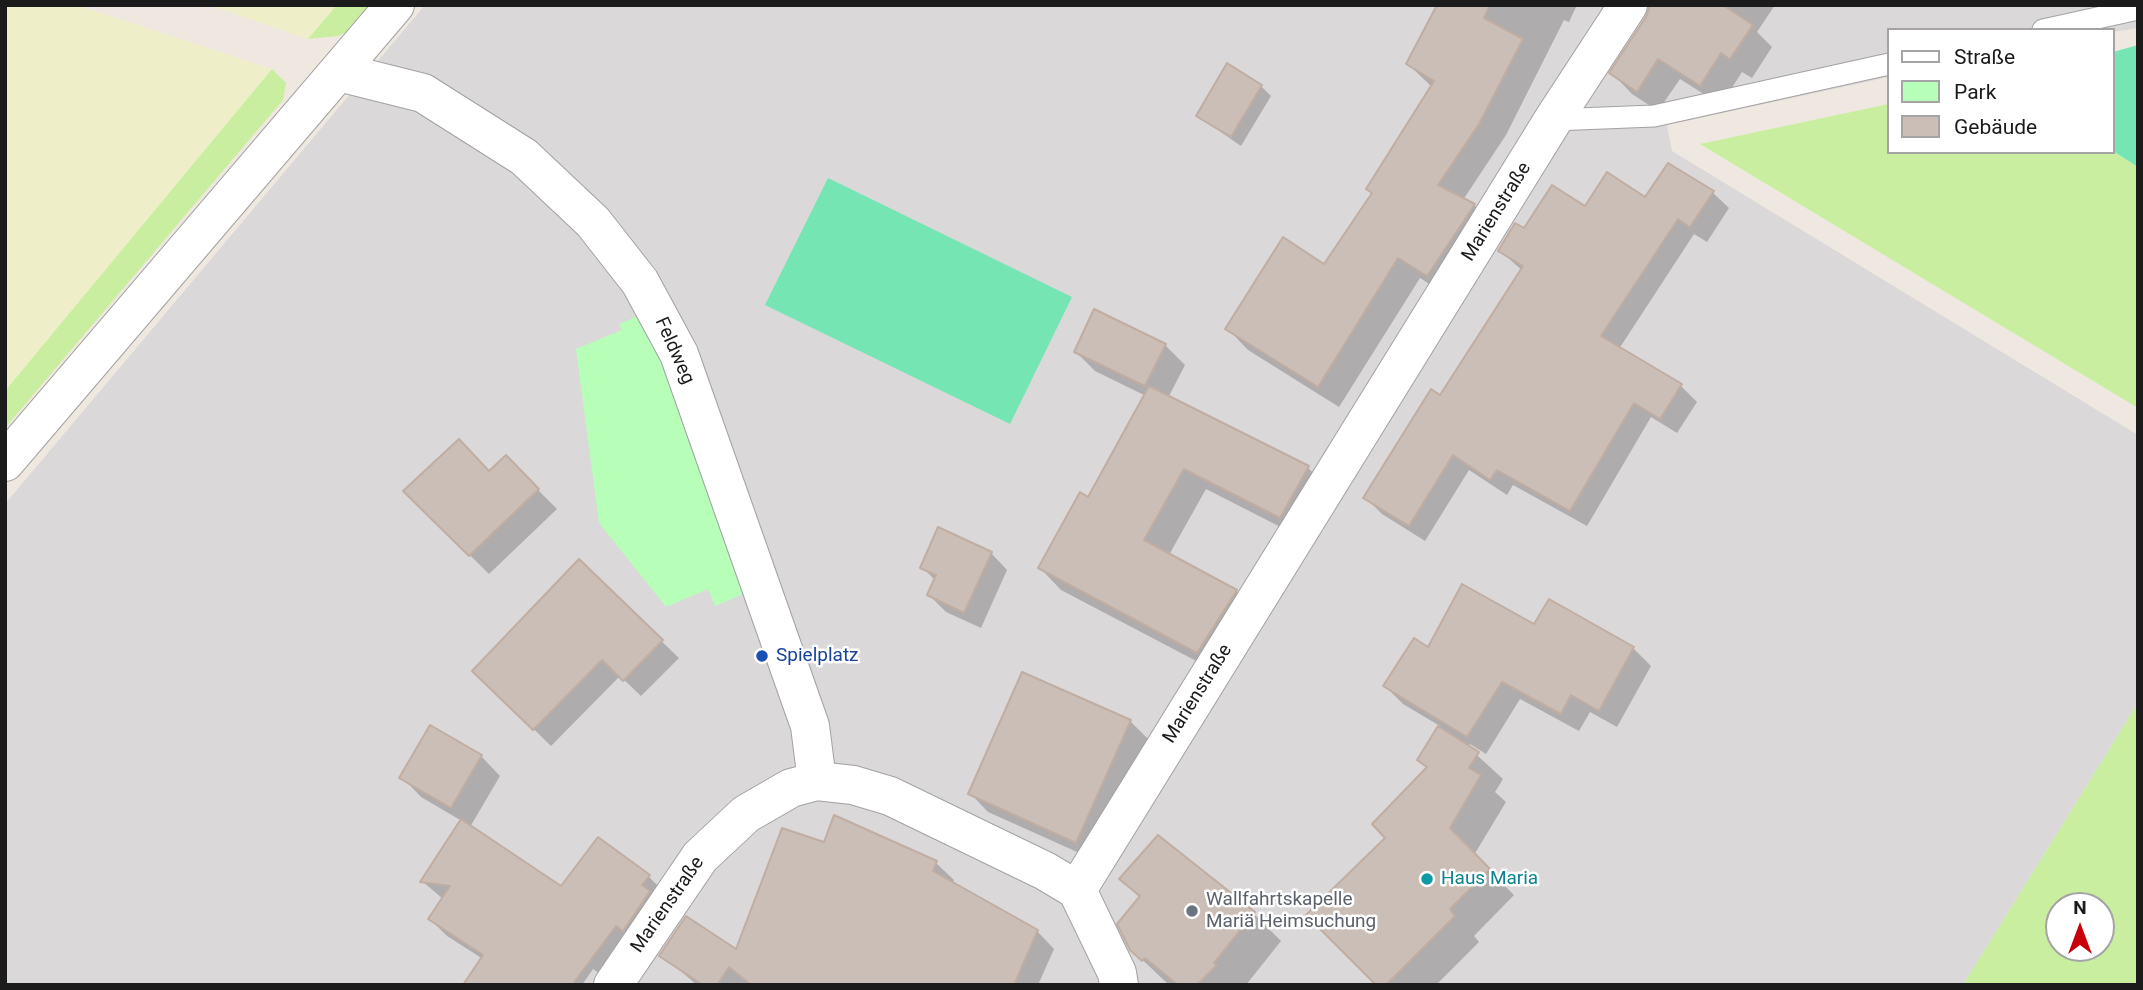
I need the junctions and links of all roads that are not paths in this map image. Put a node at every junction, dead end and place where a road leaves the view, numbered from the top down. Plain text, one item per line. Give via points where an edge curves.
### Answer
1 (395, 5) edge
2 (1628, 5) edge
3 (2138, 9) edge
4 (2052, 28) edge
5 (1888, 64) edge
6 (339, 72) junction
7 (1553, 120) junction
8 (5, 461) edge
9 (817, 781) junction
10 (1077, 890) junction
11 (612, 985) edge
12 (1119, 985) edge

1 - 6 street
2 - 7 street, Marienstraße
3 - 4 lane
5 - 7 lane via 1654,116
6 - 8 street
6 - 9 street, Feldweg via 422,93 524,157 593,222 640,282 679,354 810,726
7 - 10 street, Marienstraße
9 - 10 street, Marienstraße via 890,796
9 - 11 street, Marienstraße via 746,814 700,857
10 - 12 street

